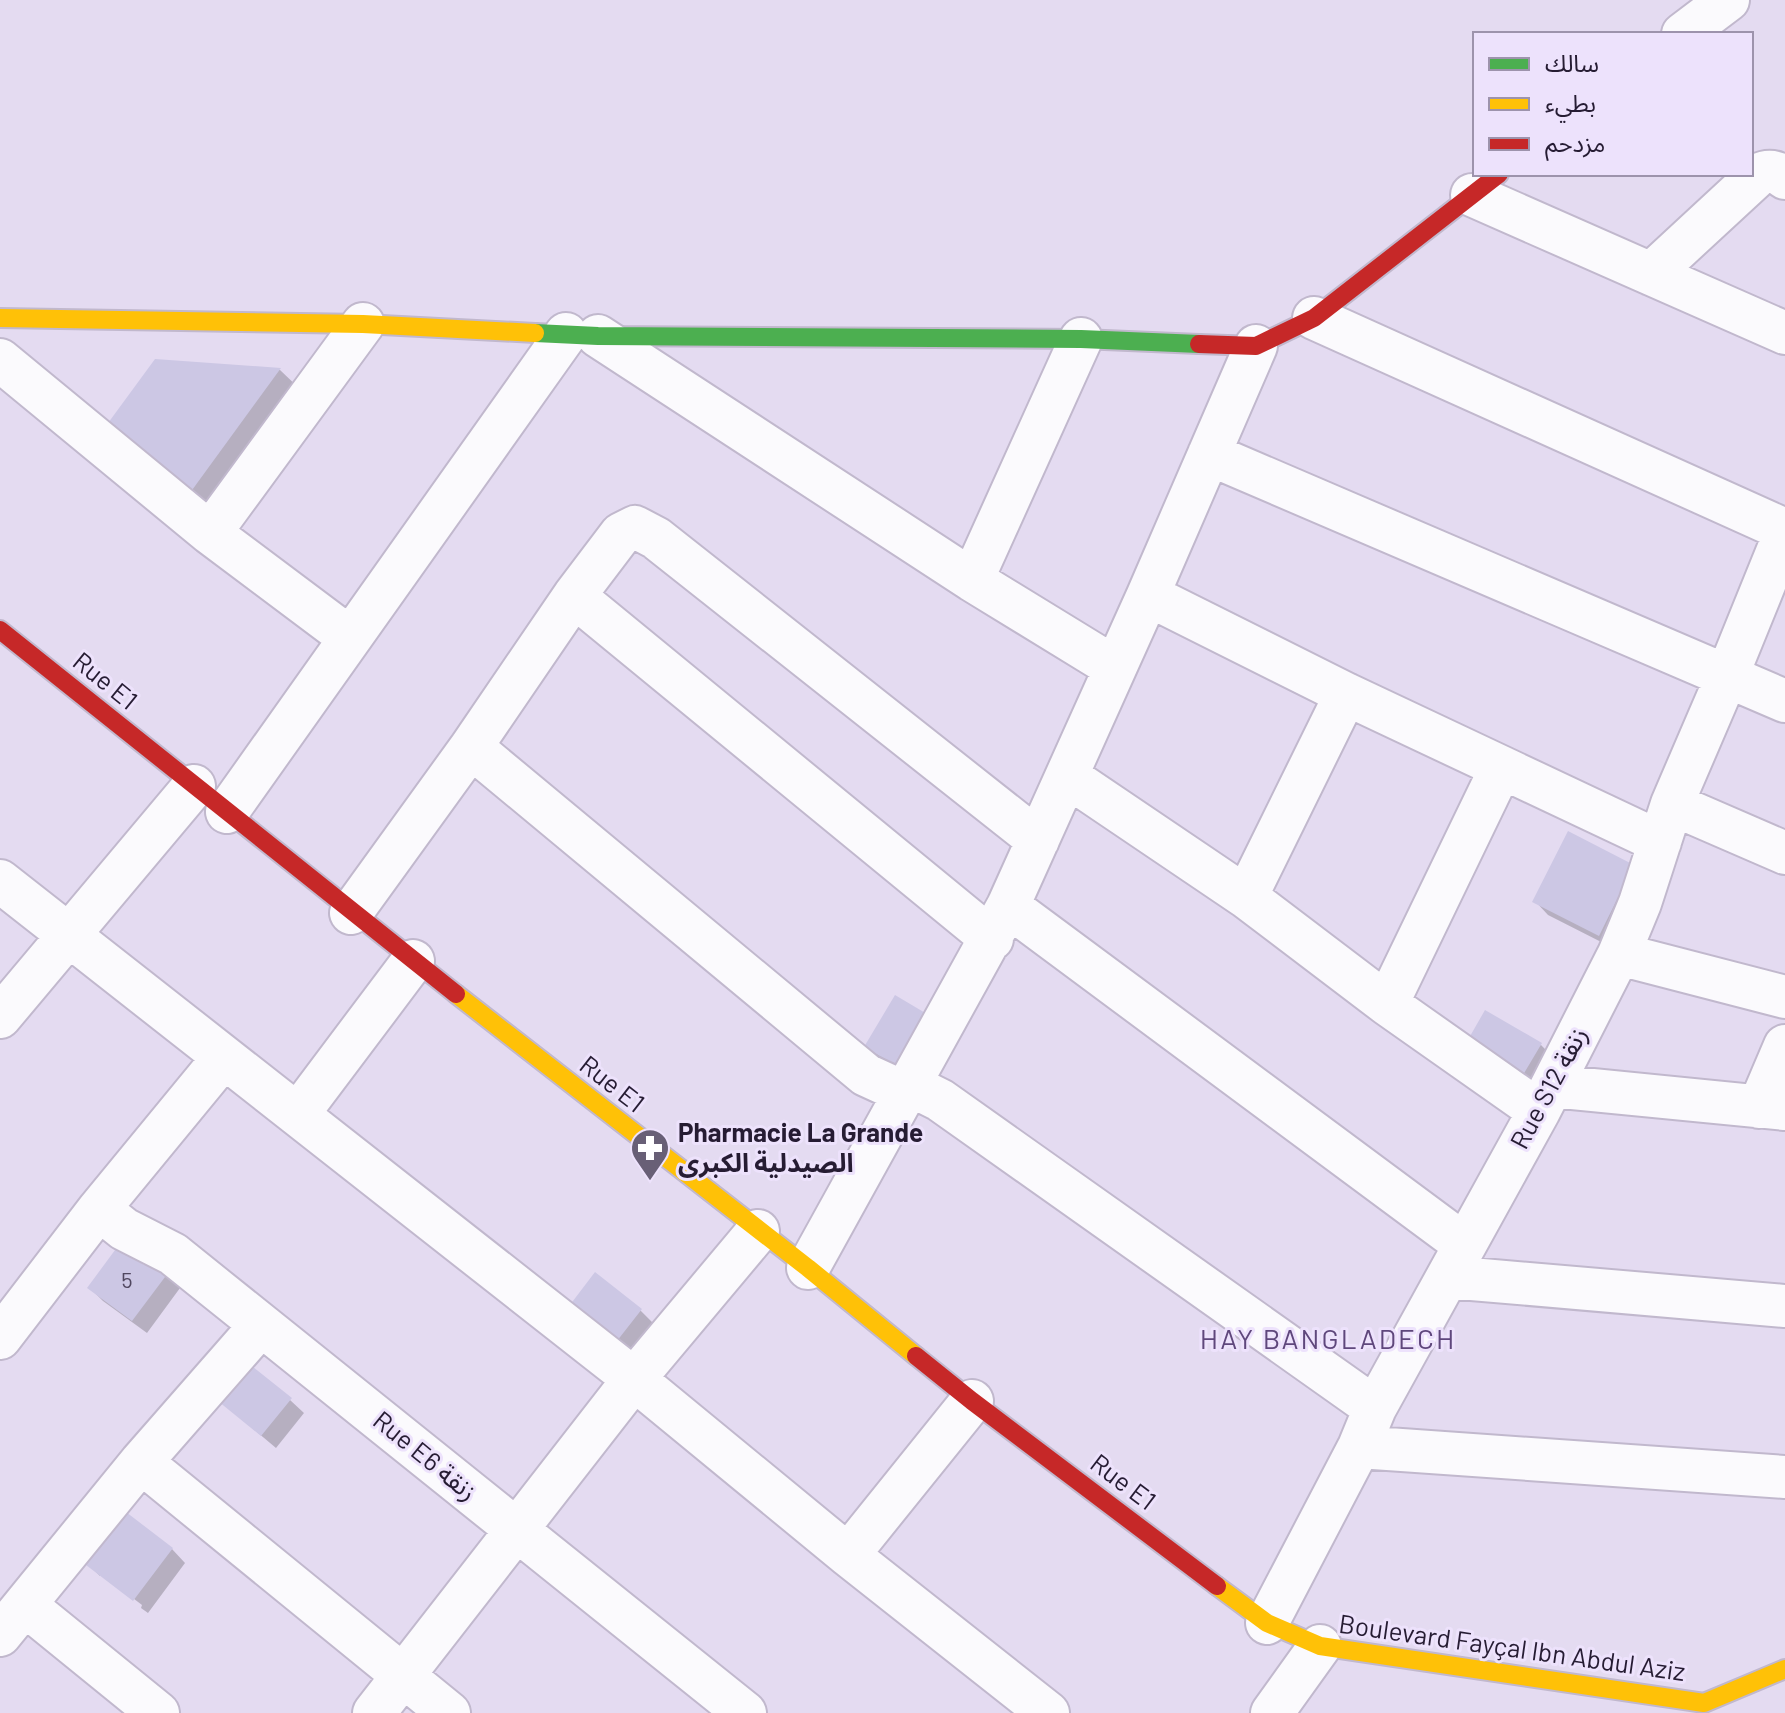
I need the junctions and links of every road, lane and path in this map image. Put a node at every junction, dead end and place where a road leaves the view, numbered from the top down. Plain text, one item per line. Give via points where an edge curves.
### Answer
1 (1728, 0) edge
2 (1686, 32) edge
3 (1785, 178) edge
4 (1486, 184) edge
5 (1651, 274) junction
6 (0, 318) edge
7 (1314, 318) junction
8 (363, 324) junction
9 (1785, 333) edge
10 (582, 335) junction
11 (1081, 339) junction
12 (1256, 346) junction
13 (0, 360) edge
14 (1209, 454) junction
15 (1785, 531) edge
16 (210, 533) junction
17 (972, 580) junction
18 (1148, 595) junction
19 (574, 596) junction
20 (0, 630) edge
21 (350, 638) junction
22 (1114, 667) junction
23 (1727, 676) junction
24 (1346, 694) junction
25 (1785, 701) edge
26 (471, 747) junction
27 (1501, 768) junction
28 (1067, 776) junction
29 (194, 786) junction
30 (227, 812) junction
31 (1666, 823) junction
32 (1038, 840) junction
33 (1785, 853) edge
34 (0, 881) edge
35 (1246, 897) junction
36 (351, 913) junction
37 (1000, 922) junction
38 (69, 935) junction
39 (1619, 954) junction
40 (413, 961) junction
41 (1785, 997) edge
42 (1387, 1004) junction
43 (0, 1017) edge
44 (1785, 1046) edge
45 (224, 1057) junction
46 (907, 1090) junction
47 (1545, 1098) junction
48 (1772, 1108) edge
49 (298, 1114) junction
50 (99, 1209) junction
51 (758, 1231) junction
52 (1457, 1261) junction
53 (808, 1268) junction
54 (1785, 1306) edge
55 (261, 1325) junction
56 (0, 1338) edge
57 (634, 1379) junction
58 (972, 1401) junction
59 (1375, 1408) junction
60 (1359, 1447) junction
61 (141, 1462) junction
62 (1785, 1477) edge
63 (515, 1529) junction
64 (848, 1555) junction
65 (12, 1620) edge
66 (1267, 1623) junction
67 (1320, 1646) junction
68 (1785, 1669) edge
69 (404, 1676) junction
70 (1709, 1708) edge
71 (1044, 1712) edge
72 (158, 1713) edge
73 (374, 1713) edge
74 (449, 1713) edge
75 (745, 1713) edge
76 (1272, 1713) edge

1 - 2 street
3 - 5 street via 1774,172 1758,175
4 - 5 street
4 - 7 street
5 - 9 street
6 - 8 street
7 - 12 street
7 - 15 street
8 - 10 street
8 - 16 street
10 - 11 street
10 - 17 street
10 - 21 street
11 - 12 street
11 - 17 street
12 - 14 street
13 - 16 street
14 - 18 street
14 - 23 street
15 - 23 street, Rue S12 زنقة
16 - 21 street
17 - 22 street
18 - 22 street
18 - 24 street
19 - 26 street
19 - 32 street via 621,534 635,527 647,531
19 - 37 street
20 - 29 street, Rue E1
21 - 30 street
22 - 28 street
23 - 25 street
23 - 31 street, Rue S12 زنقة
24 - 27 street
24 - 35 street
26 - 36 street
26 - 46 street via 866,1075
27 - 31 street
27 - 42 street
28 - 32 street
28 - 35 street
29 - 30 street, Rue E1
29 - 38 street
30 - 36 street, Rue E1
31 - 33 street
31 - 39 street, Rue S12 زنقة
32 - 37 street
34 - 38 street
35 - 42 street
36 - 40 street, Rue E1
37 - 46 street
37 - 52 street
38 - 43 street
38 - 45 street
39 - 41 street
39 - 47 street, Rue S12 زنقة
40 - 49 street
40 - 51 street, Rue E1
42 - 47 street
44 - 48 street
45 - 49 street
45 - 50 street
46 - 53 street
46 - 59 street via 940,1100
47 - 48 street
47 - 52 street, Rue S12 زنقة
49 - 57 street
50 - 55 street, Rue E6 زنقة via 124,1229 173,1254
50 - 56 street
51 - 53 street, Rue E1
51 - 57 street
52 - 54 street
52 - 59 street, Rue S12 زنقة
53 - 58 street, Rue E1
55 - 61 street
55 - 63 street, Rue E6 زنقة
57 - 63 street
57 - 64 street
58 - 64 street
58 - 66 street, Rue E1
59 - 60 street, Rue S12 زنقة
60 - 62 street
60 - 66 street, Rue S12 زنقة
61 - 65 street
61 - 69 street
63 - 69 street
63 - 75 street, Rue E6 زنقة
64 - 71 street
65 - 72 street
66 - 67 street, Rue E1
67 - 70 street, Boulevard Fayçal Ibn Abdul Aziz
67 - 76 street
68 - 70 street, Boulevard Fayçal Ibn Abdul Aziz
69 - 73 street
69 - 74 street

